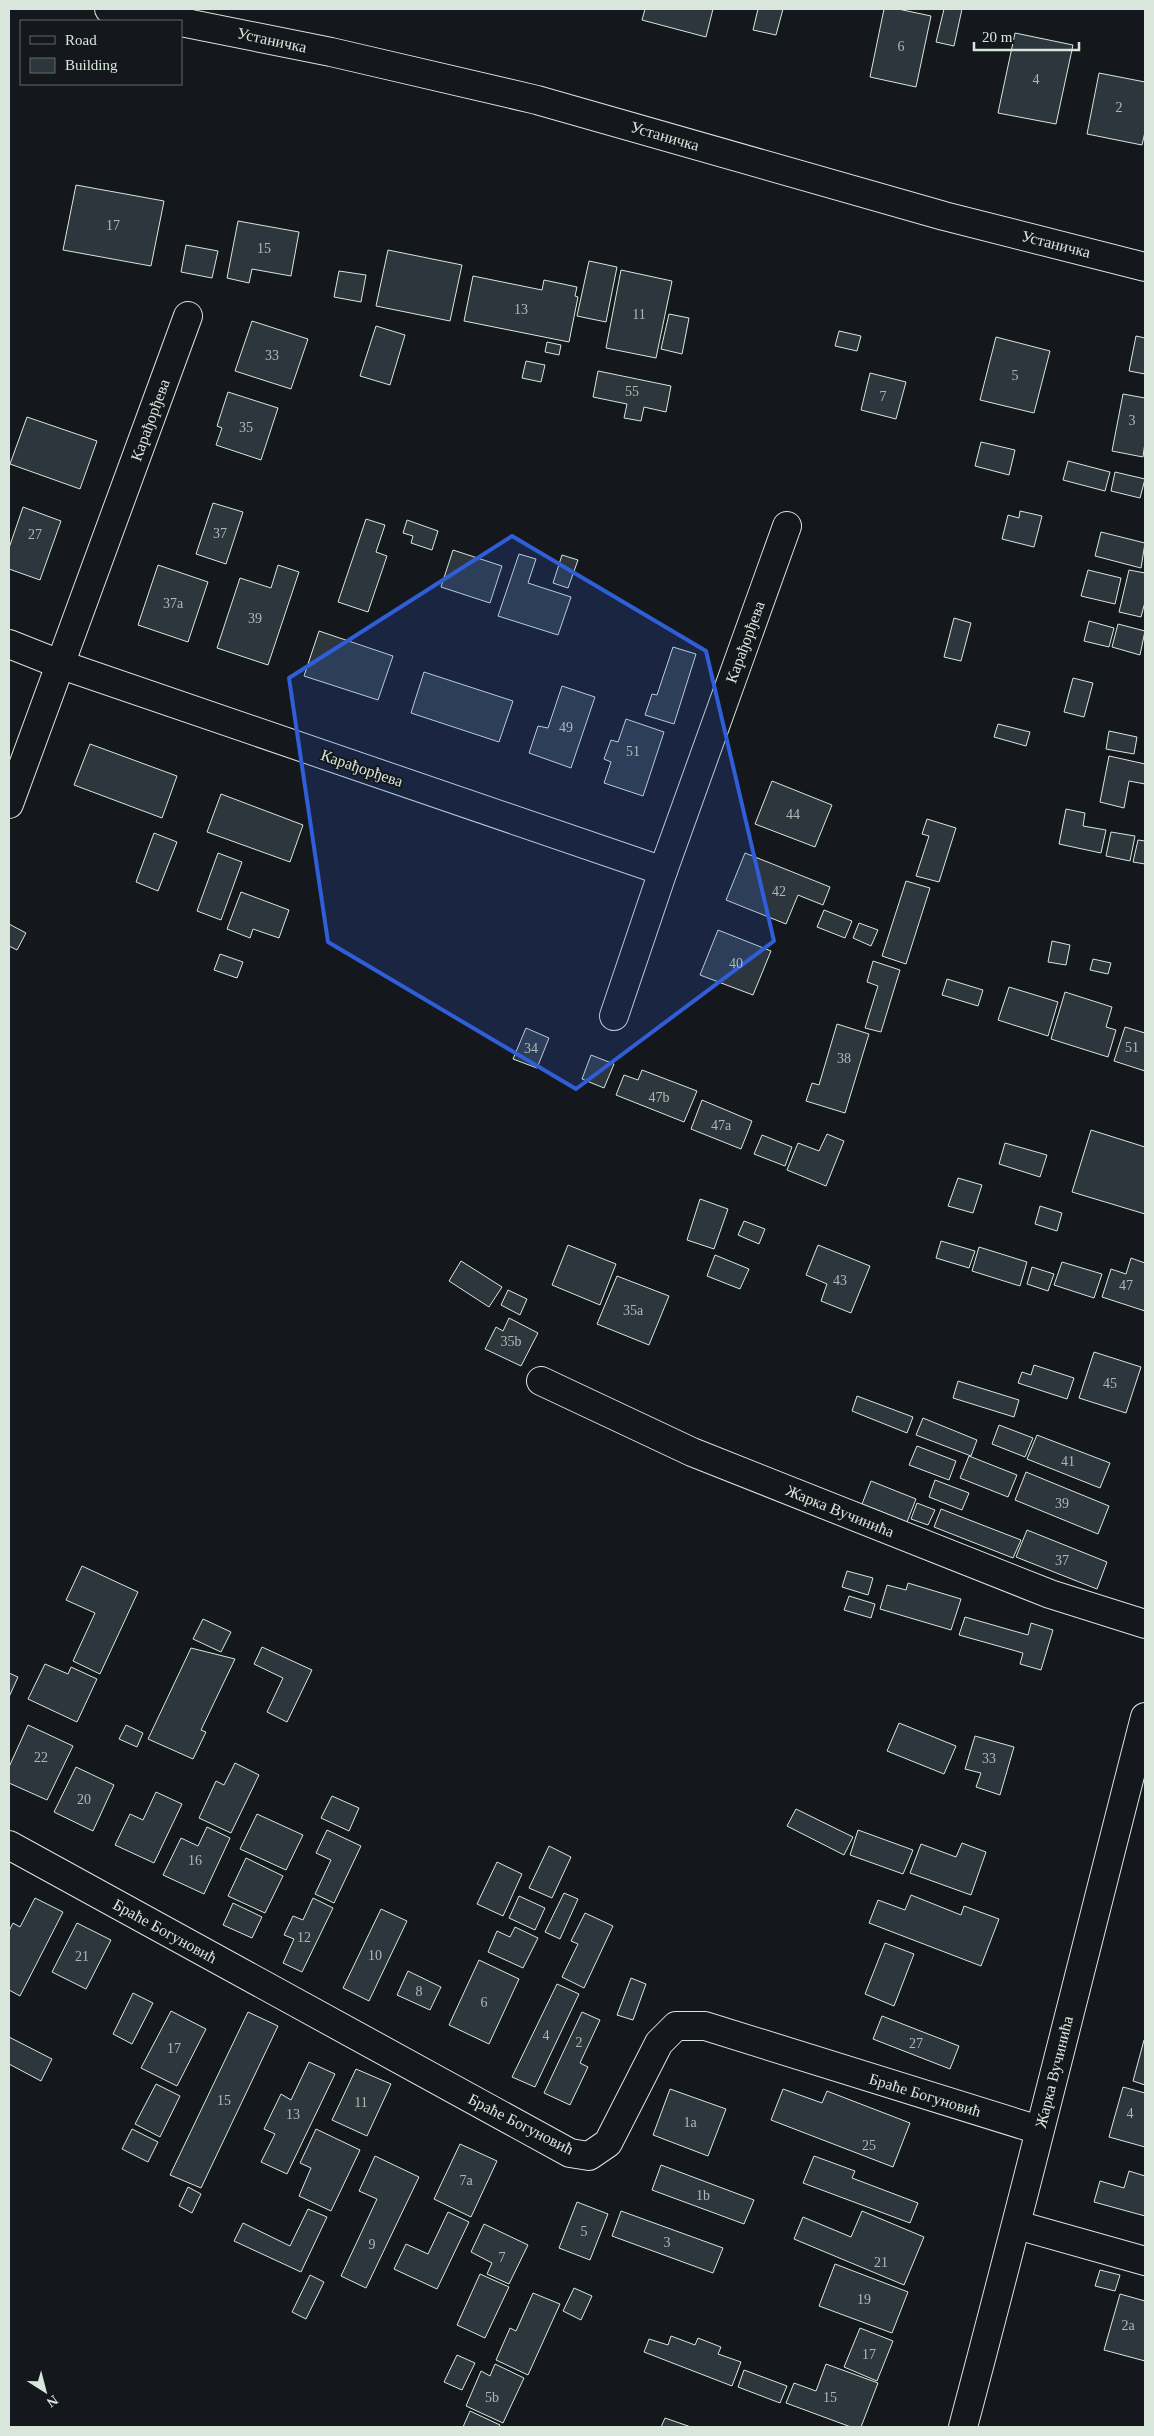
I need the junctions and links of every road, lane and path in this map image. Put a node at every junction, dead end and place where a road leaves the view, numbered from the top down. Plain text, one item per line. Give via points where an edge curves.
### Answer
1 (108, 9) edge
2 (169, 20) edge
3 (182, 22) edge
4 (1145, 267) edge
5 (188, 316) dead end
6 (786, 526) dead end
7 (9, 644) edge
8 (62, 665) junction
9 (9, 804) edge
10 (663, 871) junction
11 (614, 1016) dead end
12 (541, 1380) dead end
13 (1145, 1624) edge
14 (1145, 1717) edge
15 (9, 1845) edge
16 (1039, 2130) junction
17 (1017, 2225) junction
18 (1145, 2262) edge
19 (963, 2427) edge

1 - 2 street, Устаничка
3 - 4 street, Устаничка via 331,52 537,100 944,216
5 - 8 street, Карађорђева
6 - 10 street, Карађорђева
7 - 8 street, Карађорђева
8 - 9 street, Карађорђева
8 - 10 street, Карађорђева
10 - 11 street, Карађорђева
12 - 13 street, Жарка Вучинића via 692,1452 1050,1594
14 - 16 street, Жарка Вучинића
15 - 16 street, Браће Богуновић via 570,2153 589,2156 608,2143 659,2042 676,2026 705,2026
16 - 17 street, Жарка Вучинића
17 - 18 street
17 - 19 street, Жарка Вучинића

